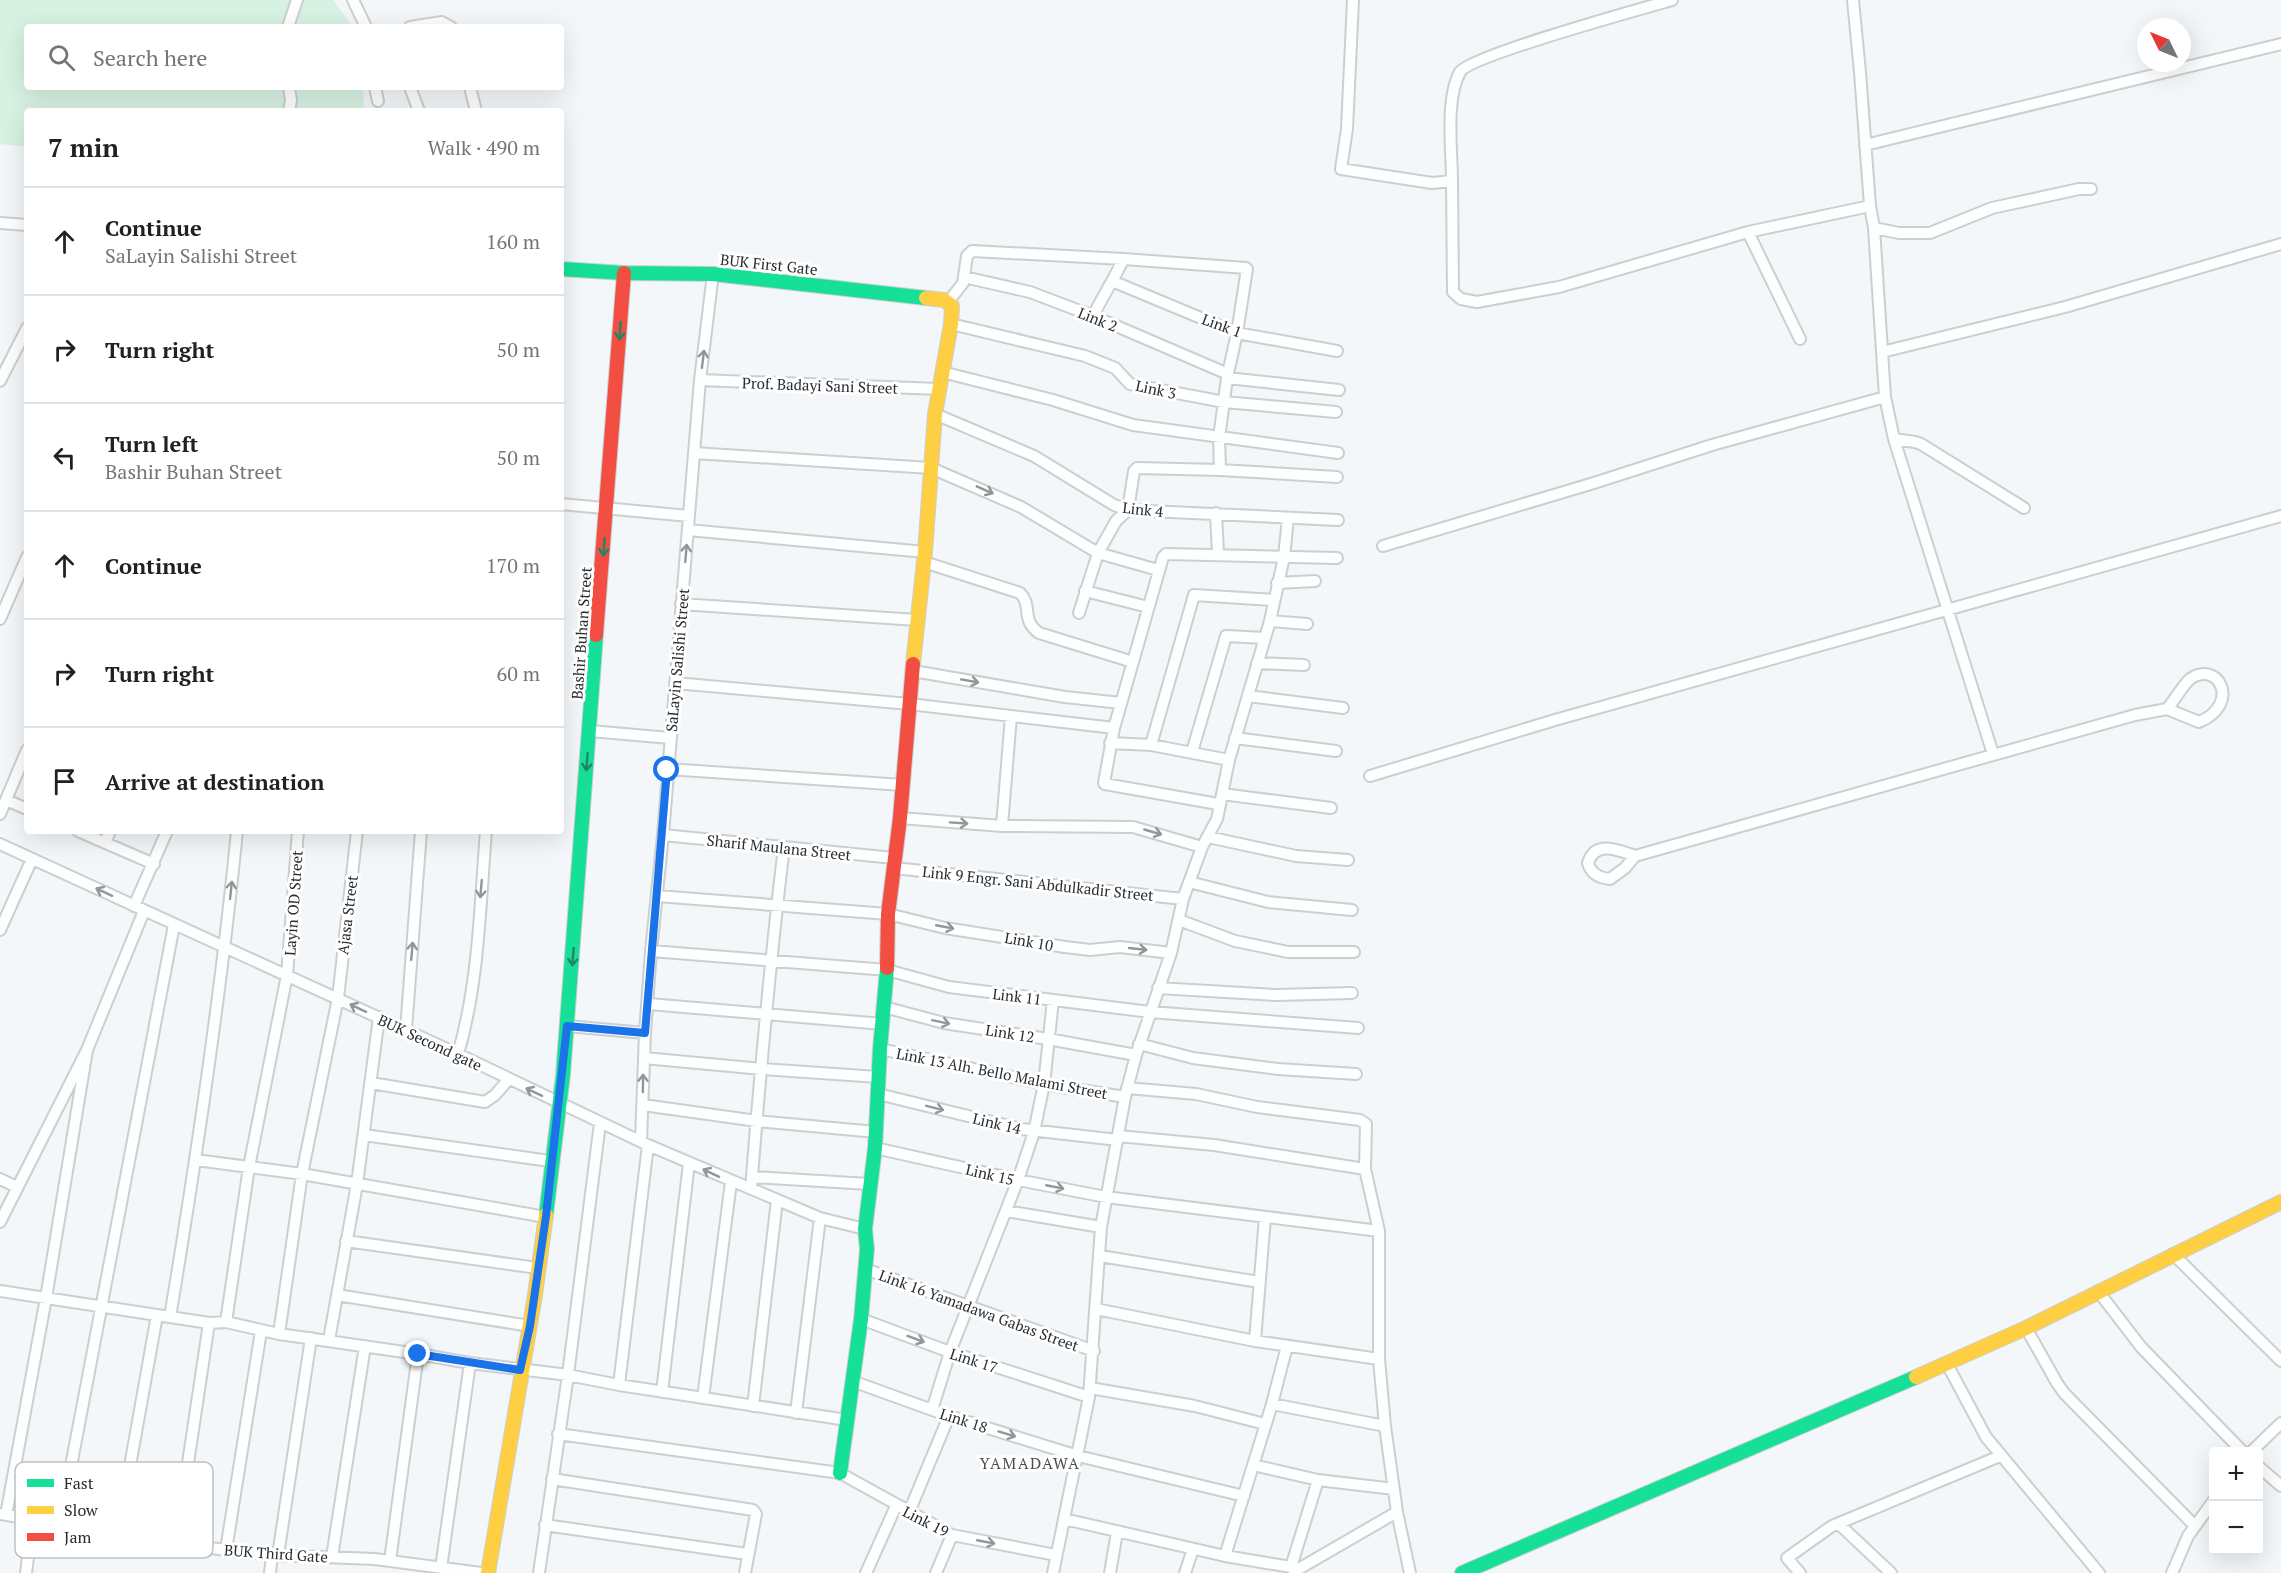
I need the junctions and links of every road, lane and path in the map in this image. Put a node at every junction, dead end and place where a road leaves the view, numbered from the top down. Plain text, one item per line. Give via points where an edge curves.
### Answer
1 (297, 0) edge
2 (353, 0) edge
3 (1353, 0) edge
4 (1672, 0) edge
5 (1853, 0) edge
6 (289, 24) edge
7 (365, 24) edge
8 (2281, 44) edge
9 (289, 90) edge
10 (376, 90) edge
11 (411, 90) edge
12 (471, 90) edge
13 (378, 101) dead end
14 (290, 108) edge
15 (418, 108) edge
16 (475, 108) edge
17 (1865, 145) junction
18 (1452, 181) junction
19 (2091, 189) dead end
20 (1870, 206) junction
21 (0, 223) edge
22 (24, 225) edge
23 (1874, 228) junction
24 (1748, 232) junction
25 (2281, 244) edge
26 (1123, 260) junction
27 (564, 269) edge
28 (624, 273) junction
29 (713, 274) junction
30 (964, 277) junction
31 (1112, 280) junction
32 (948, 302) junction
33 (1093, 316) junction
34 (951, 324) junction
35 (1237, 333) junction
36 (24, 334) edge
37 (1800, 339) dead end
38 (1337, 351) dead end
39 (1882, 352) junction
40 (942, 372) junction
41 (1227, 376) junction
42 (700, 380) junction
43 (0, 381) edge
44 (939, 389) junction
45 (1339, 390) dead end
46 (1885, 397) junction
47 (1224, 402) junction
48 (1336, 412) dead end
49 (935, 414) junction
50 (1219, 438) junction
51 (1894, 440) junction
52 (694, 453) junction
53 (1338, 453) dead end
54 (931, 468) junction
55 (1220, 470) junction
56 (1337, 477) dead end
57 (564, 504) edge
58 (607, 507) junction
59 (2024, 508) dead end
60 (1128, 510) junction
61 (1215, 513) junction
62 (689, 516) junction
63 (2281, 516) edge
64 (1288, 518) junction
65 (1338, 520) dead end
66 (688, 530) junction
67 (1383, 546) dead end
68 (1098, 553) junction
69 (1218, 554) junction
70 (925, 557) junction
71 (1284, 557) junction
72 (1336, 558) dead end
73 (24, 564) edge
74 (1158, 570) junction
75 (1316, 581) dead end
76 (1276, 583) junction
77 (1085, 591) junction
78 (1274, 600) junction
79 (681, 604) junction
80 (1148, 608) junction
81 (1949, 611) junction
82 (1079, 613) dead end
83 (0, 619) edge
84 (917, 620) junction
85 (1269, 621) junction
86 (1307, 624) dead end
87 (1265, 638) junction
88 (1133, 662) junction
89 (1257, 663) junction
90 (1304, 665) dead end
91 (913, 671) junction
92 (675, 683) junction
93 (1248, 696) junction
94 (1121, 703) junction
95 (909, 704) junction
96 (1343, 708) dead end
97 (2167, 709) junction
98 (1011, 716) junction
99 (1114, 728) junction
100 (590, 731) junction
101 (670, 738) junction
102 (1235, 738) junction
103 (1110, 743) junction
104 (1150, 745) junction
105 (1336, 751) dead end
106 (1192, 752) junction
107 (1993, 754) junction
108 (24, 757) edge
109 (1229, 760) junction
110 (667, 770) junction
111 (1370, 776) dead end
112 (903, 785) junction
113 (1220, 799) junction
114 (6, 800) junction
115 (24, 807) edge
116 (1331, 808) dead end
117 (0, 814) edge
118 (900, 818) junction
119 (1002, 826) junction
120 (85, 834) edge
121 (109, 834) edge
122 (166, 834) edge
123 (237, 834) edge
124 (298, 834) edge
125 (357, 834) edge
126 (421, 834) edge
127 (486, 834) edge
128 (663, 835) junction
129 (1205, 842) junction
130 (105, 843) junction
131 (0, 844) edge
132 (784, 847) junction
133 (1635, 856) dead end
134 (32, 859) junction
135 (1348, 860) dead end
136 (894, 863) junction
137 (154, 864) junction
138 (1189, 882) junction
139 (657, 896) junction
140 (1183, 898) junction
141 (777, 906) junction
142 (139, 908) junction
143 (1352, 910) dead end
144 (888, 914) junction
145 (1179, 920) junction
146 (174, 925) junction
147 (0, 930) edge
148 (225, 949) junction
149 (651, 951) junction
150 (1354, 951) dead end
151 (1170, 953) junction
152 (771, 960) junction
153 (887, 970) junction
154 (287, 975) junction
155 (1158, 988) junction
156 (1352, 993) dead end
157 (338, 998) junction
158 (1053, 1000) junction
159 (649, 1004) junction
160 (884, 1007) junction
161 (1150, 1012) junction
162 (764, 1013) junction
163 (379, 1017) junction
164 (883, 1024) junction
165 (567, 1026) junction
166 (1358, 1028) dead end
167 (406, 1030) junction
168 (645, 1033) junction
169 (1048, 1039) junction
170 (880, 1048) junction
171 (87, 1050) junction
172 (1138, 1050) junction
173 (458, 1054) junction
174 (644, 1058) junction
175 (762, 1069) junction
176 (1356, 1074) dead end
177 (878, 1077) junction
178 (508, 1080) junction
179 (371, 1083) junction
180 (1044, 1084) junction
181 (1126, 1092) junction
182 (878, 1094) junction
183 (559, 1103) junction
184 (643, 1105) junction
185 (757, 1121) junction
186 (600, 1123) junction
187 (876, 1132) junction
188 (1034, 1132) junction
189 (364, 1135) junction
190 (1118, 1138) junction
191 (644, 1143) junction
192 (875, 1148) junction
193 (196, 1160) junction
194 (550, 1161) junction
195 (689, 1163) junction
196 (249, 1167) junction
197 (1365, 1169) junction
198 (302, 1174) junction
199 (752, 1177) junction
200 (0, 1179) edge
201 (1018, 1180) junction
202 (731, 1182) junction
203 (357, 1184) junction
204 (869, 1184) junction
205 (17, 1187) junction
206 (751, 1189) junction
207 (1106, 1197) junction
208 (777, 1200) junction
209 (2281, 1202) edge
210 (1006, 1211) junction
211 (546, 1216) junction
212 (1265, 1217) junction
213 (820, 1218) junction
214 (0, 1221) edge
215 (1101, 1227) junction
216 (865, 1229) junction
217 (1379, 1231) junction
218 (346, 1241) junction
219 (2173, 1254) junction
220 (1100, 1256) junction
221 (537, 1268) junction
222 (865, 1269) junction
223 (1259, 1282) junction
224 (0, 1291) edge
225 (2098, 1291) junction
226 (338, 1294) junction
227 (46, 1298) junction
228 (969, 1305) junction
229 (102, 1307) junction
230 (1096, 1309) junction
231 (157, 1315) junction
232 (171, 1317) junction
233 (861, 1319) junction
234 (226, 1322) junction
235 (209, 1323) junction
236 (530, 1326) junction
237 (2026, 1328) junction
238 (261, 1331) junction
239 (279, 1334) junction
240 (311, 1338) junction
241 (329, 1340) junction
242 (1255, 1341) junction
243 (365, 1346) junction
244 (1287, 1346) junction
245 (1094, 1351) junction
246 (950, 1352) junction
247 (418, 1354) junction
248 (1379, 1359) junction
249 (2281, 1361) edge
250 (470, 1363) junction
251 (1947, 1364) junction
252 (520, 1370) junction
253 (568, 1375) junction
254 (852, 1381) junction
255 (619, 1385) junction
256 (662, 1392) junction
257 (1090, 1393) junction
258 (704, 1398) junction
259 (1272, 1404) junction
260 (753, 1406) junction
261 (932, 1410) junction
262 (796, 1413) junction
263 (948, 1416) junction
264 (847, 1420) junction
265 (2281, 1423) edge
266 (1265, 1424) junction
267 (1385, 1426) junction
268 (558, 1434) junction
269 (2238, 1447) edge
270 (2256, 1447) edge
271 (1078, 1456) junction
272 (2000, 1456) junction
273 (72, 1462) edge
274 (131, 1462) edge
275 (188, 1462) edge
276 (1253, 1465) junction
277 (2263, 1470) edge
278 (840, 1473) junction
279 (552, 1479) junction
280 (1318, 1480) junction
281 (2281, 1486) edge
282 (1394, 1489) junction
283 (1244, 1496) junction
284 (2213, 1501) edge
285 (896, 1506) junction
286 (909, 1512) junction
287 (1397, 1512) junction
288 (3, 1514) edge
289 (1064, 1519) junction
290 (545, 1525) junction
291 (1837, 1525) junction
292 (2194, 1525) junction
293 (1117, 1532) junction
294 (952, 1535) junction
295 (213, 1548) edge
296 (1193, 1549) junction
297 (226, 1550) junction
298 (747, 1554) junction
299 (275, 1555) junction
300 (1056, 1555) junction
301 (1225, 1556) junction
302 (332, 1557) junction
303 (28, 1558) edge
304 (390, 1561) junction
305 (441, 1568) junction
306 (1294, 1570) edge
307 (26, 1573) edge
308 (270, 1573) edge
309 (481, 1573) edge
310 (488, 1573) edge
311 (538, 1573) edge
312 (745, 1573) edge
313 (866, 1573) edge
314 (936, 1573) edge
315 (1053, 1573) edge
316 (1110, 1573) edge
317 (1185, 1573) edge
318 (1410, 1573) edge
319 (1462, 1573) edge
320 (1800, 1573) edge
321 (1891, 1573) edge
322 (2099, 1573) edge
323 (2172, 1573) edge

1 - 6 street
2 - 7 street
3 - 18 street via 1347,129 1341,169 1432,183
4 - 18 street via 1463,68 1454,88
5 - 17 street
8 - 17 street
9 - 14 street
10 - 13 street
11 - 15 street
12 - 16 street
17 - 20 street
18 - 24 street via 1453,292 1469,301 1559,287
19 - 23 street via 1992,208 1930,233
20 - 23 street
20 - 24 street
21 - 22 street
23 - 39 street
24 - 37 street
25 - 39 street via 2065,307
26 - 30 street via 972,251 967,256
26 - 31 street
26 - 35 street via 1246,268
27 - 28 street, BUK First Gate
28 - 29 street, BUK First Gate
28 -> 58 street, Bashir Buhan Street
29 - 32 street, BUK First Gate
42 -> 29 street, SaLayin Salishi Street
30 - 32 street
30 - 33 street, Link 2 via 1030,292
31 - 33 street
31 - 35 street, Link 1
32 - 34 street via 952,306
33 - 41 street, Link 2
34 - 40 street
34 - 47 street, Link 3 via 1085,356 1115,368 1130,384
35 - 38 street, Link 1
35 - 41 street
36 - 43 street
39 - 46 street
40 - 44 street
40 - 50 street via 1133,425
41 - 45 street, Link 2
41 - 47 street
42 - 44 street, Prof. Badayi Sani Street
42 - 52 street, SaLayin Salishi Street
44 - 49 street
46 - 51 street
46 - 67 street via 1712,445
47 - 48 street, Link 3
47 - 50 street
49 - 54 street
49 - 60 street, Link 4 via 1034,456
50 - 53 street
50 - 55 street
51 - 59 street via 1921,444
51 - 81 street
52 - 54 street
52 - 62 street, SaLayin Salishi Street
54 -> 68 street via 1021,507
54 - 70 street
55 - 56 street
55 - 60 street via 1137,468
57 - 58 street
58 - 62 street
58 -> 100 street, Bashir Buhan Street
60 - 61 street, Link 4
60 - 68 street via 1116,521
61 - 64 street, Link 4
61 - 69 street
62 - 66 street, SaLayin Salishi Street
63 - 81 street
64 - 65 street, Link 4
64 - 71 street
66 - 70 street
79 -> 66 street, SaLayin Salishi Street
68 - 74 street
68 - 77 street
69 - 71 street
69 - 74 street via 1166,554
70 - 84 street
70 - 88 street via 1020,593 1028,622 1039,633
71 - 72 street
71 - 76 street
73 - 83 street
74 - 80 street
75 - 76 street
76 - 78 street
77 - 80 street
77 - 82 street
78 - 85 street
78 - 104 street via 1194,595
79 - 84 street
79 - 92 street, SaLayin Salishi Street
80 - 88 street
81 - 107 street
81 - 111 street via 1555,720
84 - 91 street
85 - 86 street
85 - 87 street
87 - 89 street
87 - 106 street via 1226,636
88 - 94 street
89 - 90 street
89 - 93 street
91 -> 94 street
91 - 95 street
92 - 95 street
92 - 101 street, SaLayin Salishi Street
93 - 96 street
93 - 102 street
94 - 99 street
95 - 98 street
95 - 99 street
95 - 112 street
97 - 97 street via 2199,722 2219,707 2223,692 2214,678 2200,674 2190,679
97 - 107 street
98 - 99 street
98 - 119 street
99 - 103 street
100 - 101 street
100 -> 165 street, Bashir Buhan Street
101 - 110 street, SaLayin Salishi Street
102 - 105 street
102 - 109 street
103 - 104 street
103 - 113 street via 1106,784
104 - 106 street
106 - 109 street
107 - 133 street
108 - 114 street
109 - 113 street
110 - 112 street
110 - 128 street, SaLayin Salishi Street
112 - 118 street
113 - 116 street
113 - 129 street via 1217,819
114 - 115 street
114 - 117 street
118 -> 119 street
118 - 136 street
119 -> 129 street via 1133,827
120 - 130 street
121 - 130 street
122 - 137 street
148 -> 123 street
124 - 154 street, Layin OD Street
125 - 157 street, Ajasa Street
167 -> 126 street
127 -> 173 street via 474,973
128 - 132 street, Sharif Maulana Street
128 - 139 street, SaLayin Salishi Street
129 - 135 street
129 - 138 street
130 - 137 street
131 - 134 street, BUK Second gate
132 - 136 street, Sharif Maulana Street
132 - 141 street
142 -> 134 street, BUK Second gate
134 - 147 street
136 - 140 street, Link 9 Engr. Sani Abdulkadir Street
136 - 144 street
137 - 142 street
138 - 140 street
138 - 143 street via 1268,902
139 - 141 street, Link 10
139 - 149 street, SaLayin Salishi Street
140 - 145 street
141 - 144 street, Link 10
141 - 152 street
142 - 146 street, BUK Second gate
142 - 171 street
144 -> 151 street, Link 10 via 945,928 1065,947 1120,947
144 - 153 street
145 - 150 street via 1235,941 1288,952
145 - 151 street
146 - 148 street, BUK Second gate
146 - 229 street
148 - 154 street, BUK Second gate
148 - 193 street
149 - 152 street, Link 11
149 - 159 street, SaLayin Salishi Street
151 - 155 street
152 - 153 street, Link 11
152 - 162 street
153 - 158 street, Link 11 via 949,987
153 - 160 street
154 - 157 street, BUK Second gate
154 - 196 street, Layin OD Street
155 - 156 street via 1276,995
155 - 161 street
163 -> 157 street, BUK Second gate
157 - 198 street, Ajasa Street
158 - 161 street, Link 11
158 - 169 street
159 - 162 street
159 - 168 street, SaLayin Salishi Street
160 - 164 street
160 -> 169 street, Link 12 via 944,1023
161 - 166 street, Link 11
161 - 172 street
162 - 164 street
162 - 175 street
163 - 167 street, BUK Second gate
163 - 179 street
164 - 170 street
165 - 168 street
165 - 183 street, Bashir Buhan Street
167 - 173 street, BUK Second gate
168 - 174 street, SaLayin Salishi Street
169 - 172 street, Link 12
169 - 180 street
170 - 177 street
170 - 180 street, Link 13 Alh. Bello Malami Street
171 - 205 street
171 - 227 street
172 - 176 street, Link 12 via 1278,1069
172 - 181 street
173 - 178 street, BUK Second gate
174 - 175 street
184 -> 174 street, SaLayin Salishi Street
175 - 177 street
175 - 185 street
177 - 182 street
178 - 179 street via 485,1102
183 -> 178 street, BUK Second gate
179 - 189 street
180 - 181 street, Link 13 Alh. Bello Malami Street
180 - 188 street
181 - 190 street
181 - 197 street, Link 13 Alh. Bello Malami Street via 1196,1094 1257,1107 1360,1119 1366,1124
182 - 187 street
182 -> 188 street, Link 14
183 - 186 street, BUK Second gate
183 - 194 street, Bashir Buhan Street
184 - 185 street
184 - 191 street, SaLayin Salishi Street
185 - 187 street
185 - 199 street
186 - 191 street, BUK Second gate
186 - 253 street
187 - 192 street
188 - 190 street, Link 14
188 - 201 street
189 - 194 street
189 - 203 street
190 - 197 street, Link 14 via 1214,1144
190 - 207 street
191 - 195 street, BUK Second gate
191 - 255 street, SaLayin Salishi Street
192 - 201 street, Link 15
192 - 204 street
193 - 196 street
193 - 232 street
194 - 211 street, Bashir Buhan Street
202 -> 195 street, BUK Second gate
195 - 256 street
196 - 198 street
196 - 234 street, Layin OD Street
197 - 217 street
198 - 203 street
198 - 239 street, Ajasa Street
199 - 204 street
199 - 206 street
200 - 205 street
201 -> 207 street, Link 15
201 - 210 street
202 - 206 street, BUK Second gate
202 - 258 street
203 - 211 street
203 - 218 street
204 - 216 street
205 - 214 street
206 - 208 street, BUK Second gate
207 - 212 street, Link 15
207 - 215 street
208 - 213 street, BUK Second gate
208 - 260 street
209 - 219 street
210 - 215 street
210 - 228 street
211 - 221 street, Bashir Buhan Street
212 - 217 street, Link 15
212 - 223 street
213 - 216 street, BUK Second gate
213 - 262 street
215 - 220 street
216 - 222 street
217 - 248 street
218 - 221 street
218 - 226 street
219 - 225 street
219 - 249 street
220 - 223 street
220 - 230 street
221 - 236 street, Bashir Buhan Street
222 - 228 street, Link 16 Yamadawa Gabas Street
222 - 233 street
223 - 242 street
224 - 227 street
225 - 237 street
225 - 269 street via 2141,1347
226 - 236 street
226 - 241 street
227 - 229 street
227 - 288 street
228 - 245 street, Link 16 Yamadawa Gabas Street
228 - 246 street
229 - 231 street
229 - 273 street
230 - 242 street
230 - 245 street
231 - 232 street
231 - 274 street
232 - 235 street
233 -> 246 street, Link 17
233 - 254 street
234 - 235 street
234 - 238 street
235 - 275 street
236 - 252 street, Bashir Buhan Street
237 - 251 street
237 - 292 street via 2064,1393
238 - 239 street
238 - 297 street
239 - 240 street
240 - 241 street
240 - 299 street
241 - 243 street
242 - 244 street
243 - 247 street
243 - 302 street
244 - 248 street
244 - 259 street
245 - 257 street
246 - 257 street, Link 17
246 - 261 street
247 - 250 street
247 - 304 street
248 - 267 street
250 - 252 street
250 - 305 street
251 - 272 street
251 - 319 street
252 - 253 street
252 - 310 street, Bashir Buhan Street
253 - 255 street
253 - 268 street
254 - 261 street, Link 18
254 - 264 street
255 - 256 street
256 - 258 street
257 - 266 street, Link 17 via 1195,1406
257 - 271 street
258 - 260 street
259 - 266 street
259 - 267 street
260 - 262 street
261 - 263 street, Link 18
262 - 264 street
263 -> 271 street, Link 18
263 - 286 street
264 - 278 street
265 - 270 street
266 - 276 street
267 - 282 street
268 - 278 street
268 - 279 street
271 - 283 street, Link 18
271 - 289 street
272 - 291 street
272 - 322 street
276 - 280 street
276 - 283 street
277 - 281 street
278 - 285 street, Link 19
279 - 290 street
279 - 298 street via 753,1510 756,1514
280 - 282 street
280 - 306 street
282 - 287 street
283 - 301 street
284 - 292 street
285 - 286 street, Link 19
285 - 313 street
286 - 294 street, Link 19
287 - 306 street
287 - 318 street
289 - 293 street
289 - 300 street
290 - 298 street
290 - 311 street
291 - 320 street via 1787,1558
291 - 321 street
292 - 323 street
293 - 296 street
293 - 316 street
294 -> 300 street, Link 19
294 - 314 street
295 - 297 street, BUK Third Gate
296 - 301 street
296 - 317 street
297 - 299 street, BUK Third Gate
298 - 312 street
299 - 302 street, BUK Third Gate
299 - 308 street
300 - 315 street
301 - 306 street
302 - 304 street, BUK Third Gate
303 - 307 street
304 - 305 street, BUK Third Gate
305 - 309 street, BUK Third Gate

